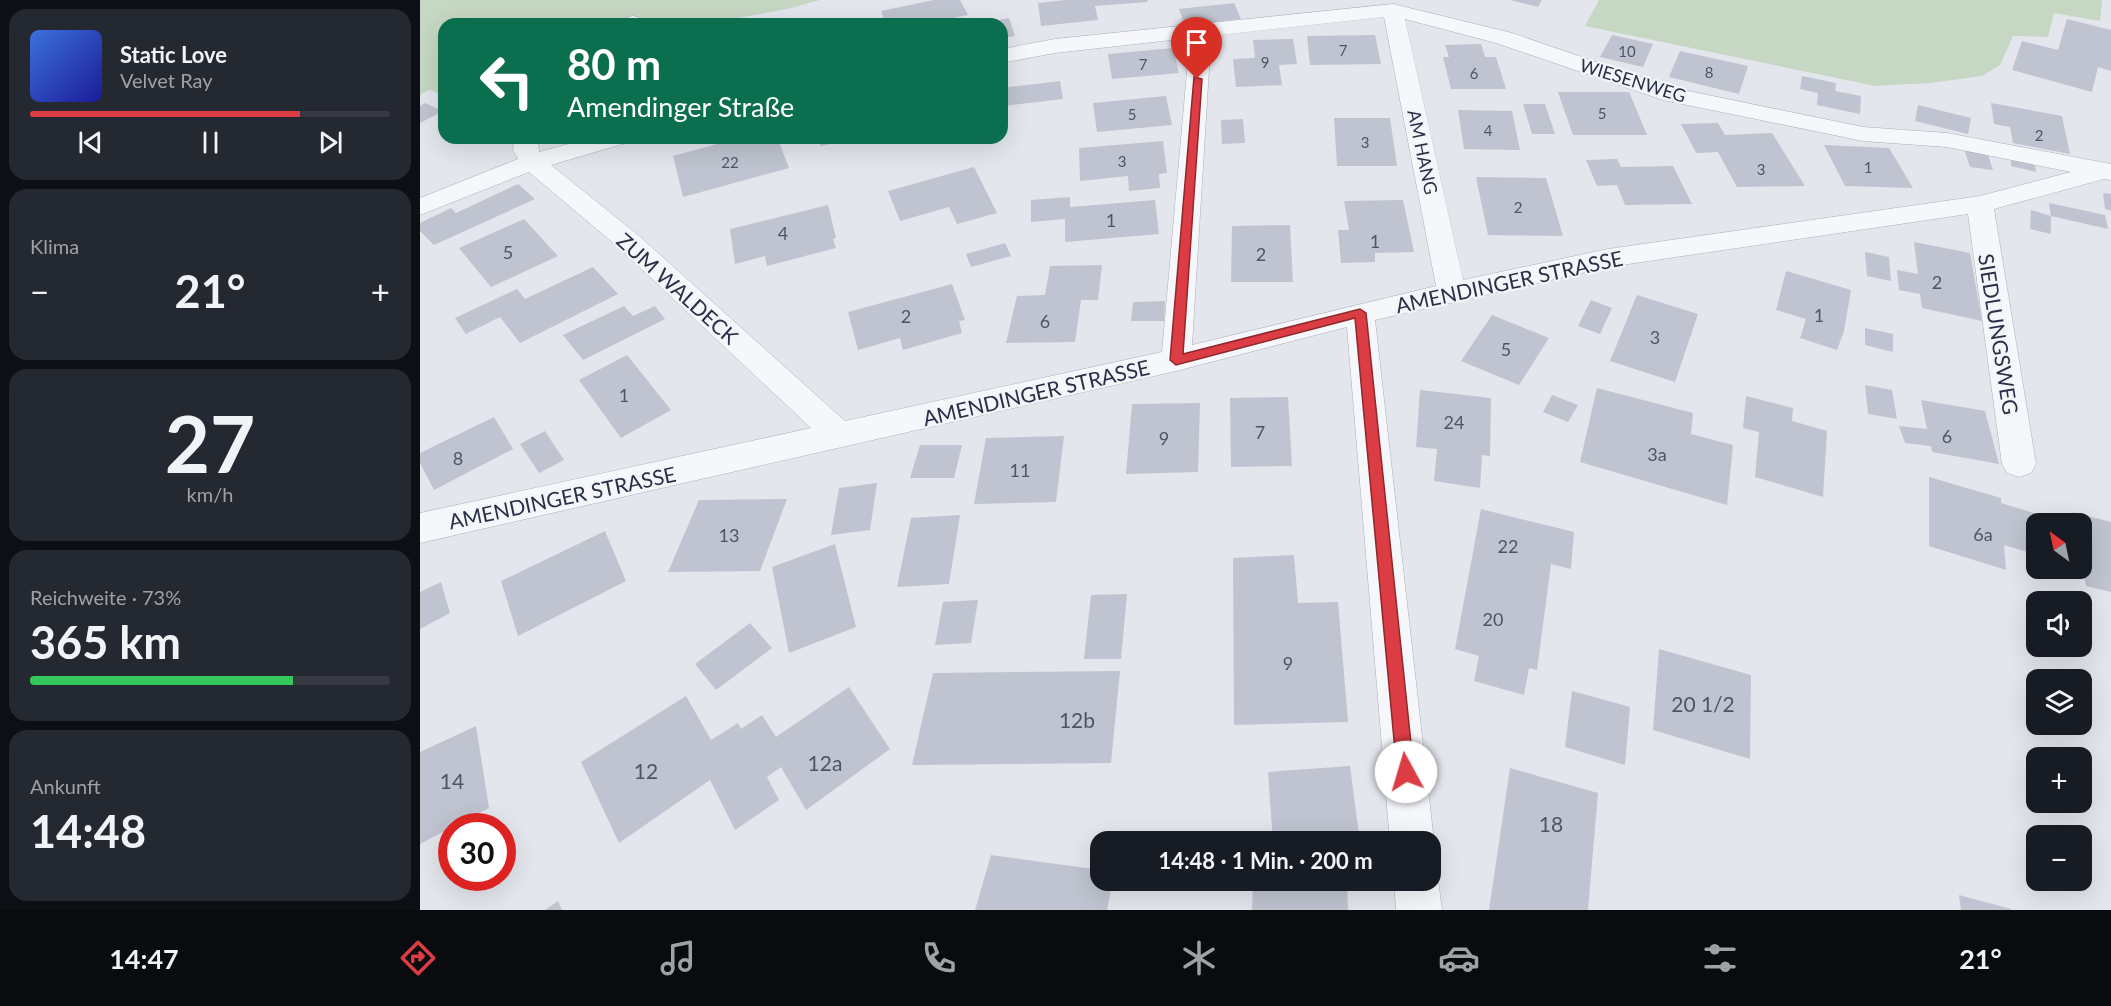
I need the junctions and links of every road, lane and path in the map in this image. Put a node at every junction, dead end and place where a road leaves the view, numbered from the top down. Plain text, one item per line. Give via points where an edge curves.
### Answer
1 (1393, 10) junction
2 (1201, 32) junction
3 (1008, 55) edge
4 (573, 144) edge
5 (529, 150) edge
6 (2107, 172) edge
7 (1980, 204) junction
8 (420, 207) edge
9 (1452, 294) junction
10 (1360, 313) junction
11 (1176, 360) junction
12 (840, 436) junction
13 (2019, 464) dead end
14 (420, 528) edge
15 (1411, 831) edge
16 (1417, 891) edge
17 (1419, 910) edge

1 - 2 street, WIESENWEG
1 - 6 street, WIESENWEG via 1504,38 1663,93 1863,134 1947,140
1 - 9 street, AM HANG
2 - 3 street, WIESENWEG via 1055,46
2 - 11 street
4 - 5 street
5 - 8 street
5 - 12 street, ZUM WALDECK
6 - 7 street, AMENDINGER STRASSE
7 - 9 street, AMENDINGER STRASSE via 1608,258
7 - 13 street, SIEDLUNGSWEG
9 - 10 street, AMENDINGER STRASSE
10 - 11 street, AMENDINGER STRASSE
10 - 15 street
11 - 12 street, AMENDINGER STRASSE
12 - 14 street, AMENDINGER STRASSE
16 - 17 street

